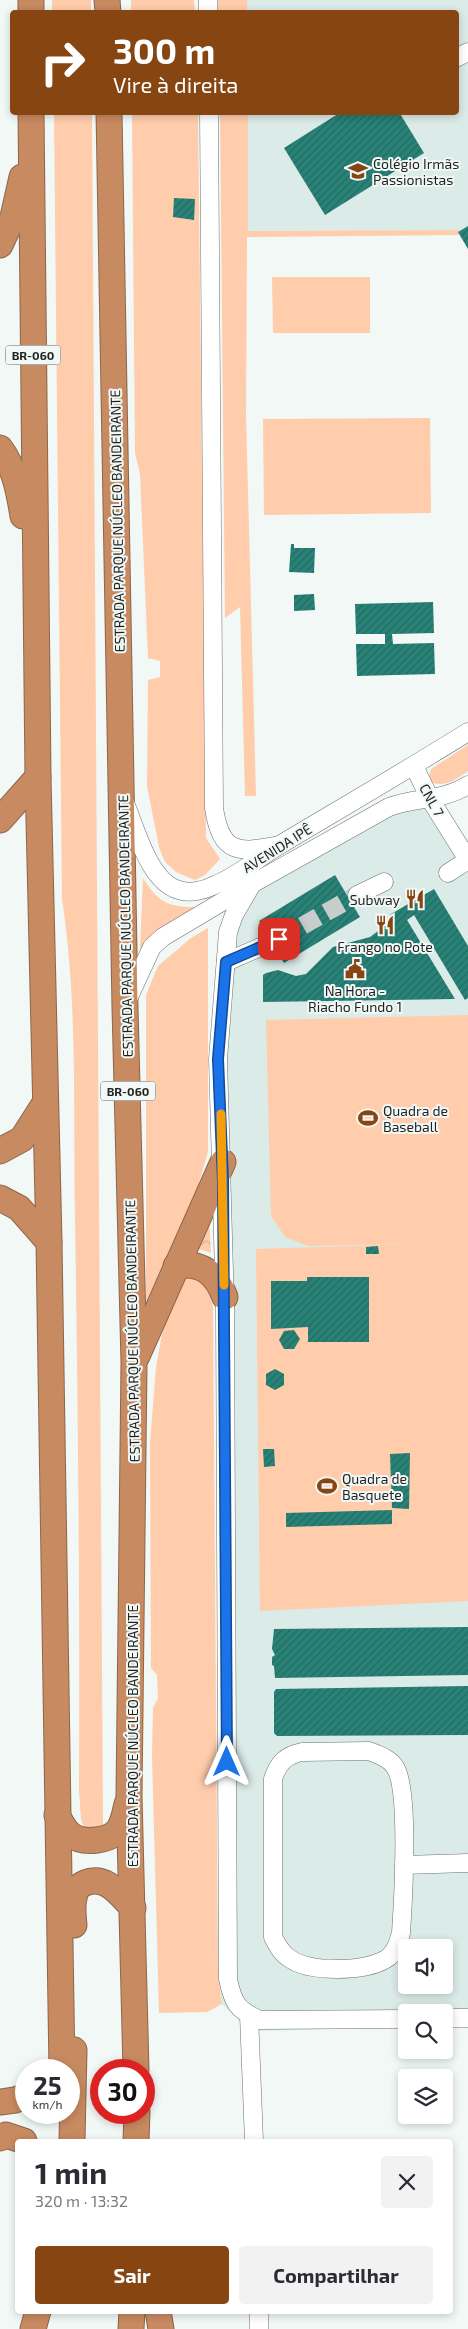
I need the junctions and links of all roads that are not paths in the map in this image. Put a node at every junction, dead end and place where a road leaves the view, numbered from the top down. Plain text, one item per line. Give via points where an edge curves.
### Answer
1 (31, 115) edge
2 (109, 115) edge
3 (209, 115) edge
4 (31, 138) junction
5 (0, 245) edge
6 (0, 448) edge
7 (35, 573) junction
8 (468, 732) edge
9 (414, 766) junction
10 (38, 778) junction
11 (461, 789) edge
12 (122, 796) junction
13 (430, 800) junction
14 (0, 820) edge
15 (451, 834) junction
16 (279, 845) junction
17 (468, 860) edge
18 (448, 873) dead end
19 (384, 882) dead end
20 (252, 884) junction
21 (357, 895) tunnel mouth
22 (279, 939) tunnel mouth
23 (226, 962) junction
24 (125, 1007) junction
25 (45, 1103) junction
26 (0, 1151) edge
27 (223, 1162) junction
28 (0, 1198) edge
29 (49, 1242) junction
30 (176, 1266) junction
31 (224, 1297) junction
32 (134, 1363) junction
33 (129, 1796) junction
34 (58, 1815) junction
35 (468, 1863) edge
36 (404, 1865) junction
37 (133, 1908) junction
38 (249, 2015) junction
39 (453, 2018) edge
40 (468, 2018) edge
41 (398, 2019) edge
42 (62, 2059) edge
43 (136, 2059) edge
44 (15, 2099) edge
45 (0, 2102) edge
46 (61, 2124) edge
47 (137, 2124) edge
48 (139, 2124) edge
49 (0, 2138) edge
50 (18, 2139) edge
51 (61, 2139) edge
52 (72, 2139) edge
53 (136, 2139) edge
54 (143, 2139) edge
55 (254, 2139) edge
56 (37, 2314) edge
57 (132, 2314) edge
58 (158, 2314) edge
59 (258, 2314) edge
60 (33, 2329) edge
61 (131, 2329) edge
62 (161, 2329) edge
63 (259, 2329) edge

1 - 4 highway, BR-060
2 - 12 highway, ESTRADA PARQUE NÚCLEO BANDEIRANTE / BR-060
3 - 16 street via 214,808 219,831 224,840 236,849 250,851
4 - 5 highway via 13,217
4 - 7 highway, BR-060
6 - 7 highway via 8,458 16,481
7 - 10 highway, BR-060
8 - 9 street, AVENIDA IPÊ
9 - 13 street, CNL 7
9 - 16 street, AVENIDA IPÊ
10 - 14 highway
10 - 25 highway, BR-060
11 - 13 street, AVENIDA IPÊ
11 - 15 street, CNL 7
12 - 16 street, AVENIDA IPÊ via 152,867 167,885 179,891 190,892 215,885
12 - 24 highway, ESTRADA PARQUE NÚCLEO BANDEIRANTE / BR-060
13 - 15 street, CNL 7
13 - 20 street, AVENIDA IPÊ via 390,807
15 - 17 street, CNL 7
17 - 18 street
19 - 21 street
20 - 23 street via 228,932
20 - 24 street, AVENIDA IPÊ via 171,932 152,947
22 - 23 street
23 - 27 street via 218,1059
24 - 32 highway, ESTRADA PARQUE NÚCLEO BANDEIRANTE / BR-060
25 - 26 highway via 22,1139
25 - 29 highway, BR-060
27 - 30 highway
27 - 31 street
28 - 29 highway via 19,1208
29 - 34 highway, BR-060
30 - 31 highway via 202,1267 217,1280
30 - 32 highway
31 - 38 street via 228,1978 235,2003
32 - 33 highway, ESTRADA PARQUE NÚCLEO BANDEIRANTE / BR-060
33 - 34 highway via 120,1829 98,1840 69,1834
33 - 37 highway, ESTRADA PARQUE NÚCLEO BANDEIRANTE / BR-060
34 - 42 highway, BR-060
35 - 36 street
36 - 36 street via 400,1782 389,1761 369,1752 302,1752 292,1754 277,1767 273,1778 273,1937 289,1959 316,1968 348,1969 387,1958 401,1934
37 - 43 highway, ESTRADA PARQUE NÚCLEO BANDEIRANTE / BR-060
37 - 52 highway via 101,1881 82,1884 73,1898
38 - 41 street via 269,2021
38 - 55 street
39 - 40 street
44 - 45 highway
46 - 51 highway
47 - 53 highway
48 - 54 highway
49 - 50 highway via 6,2135
56 - 60 highway
57 - 61 highway
58 - 62 highway
59 - 63 street

